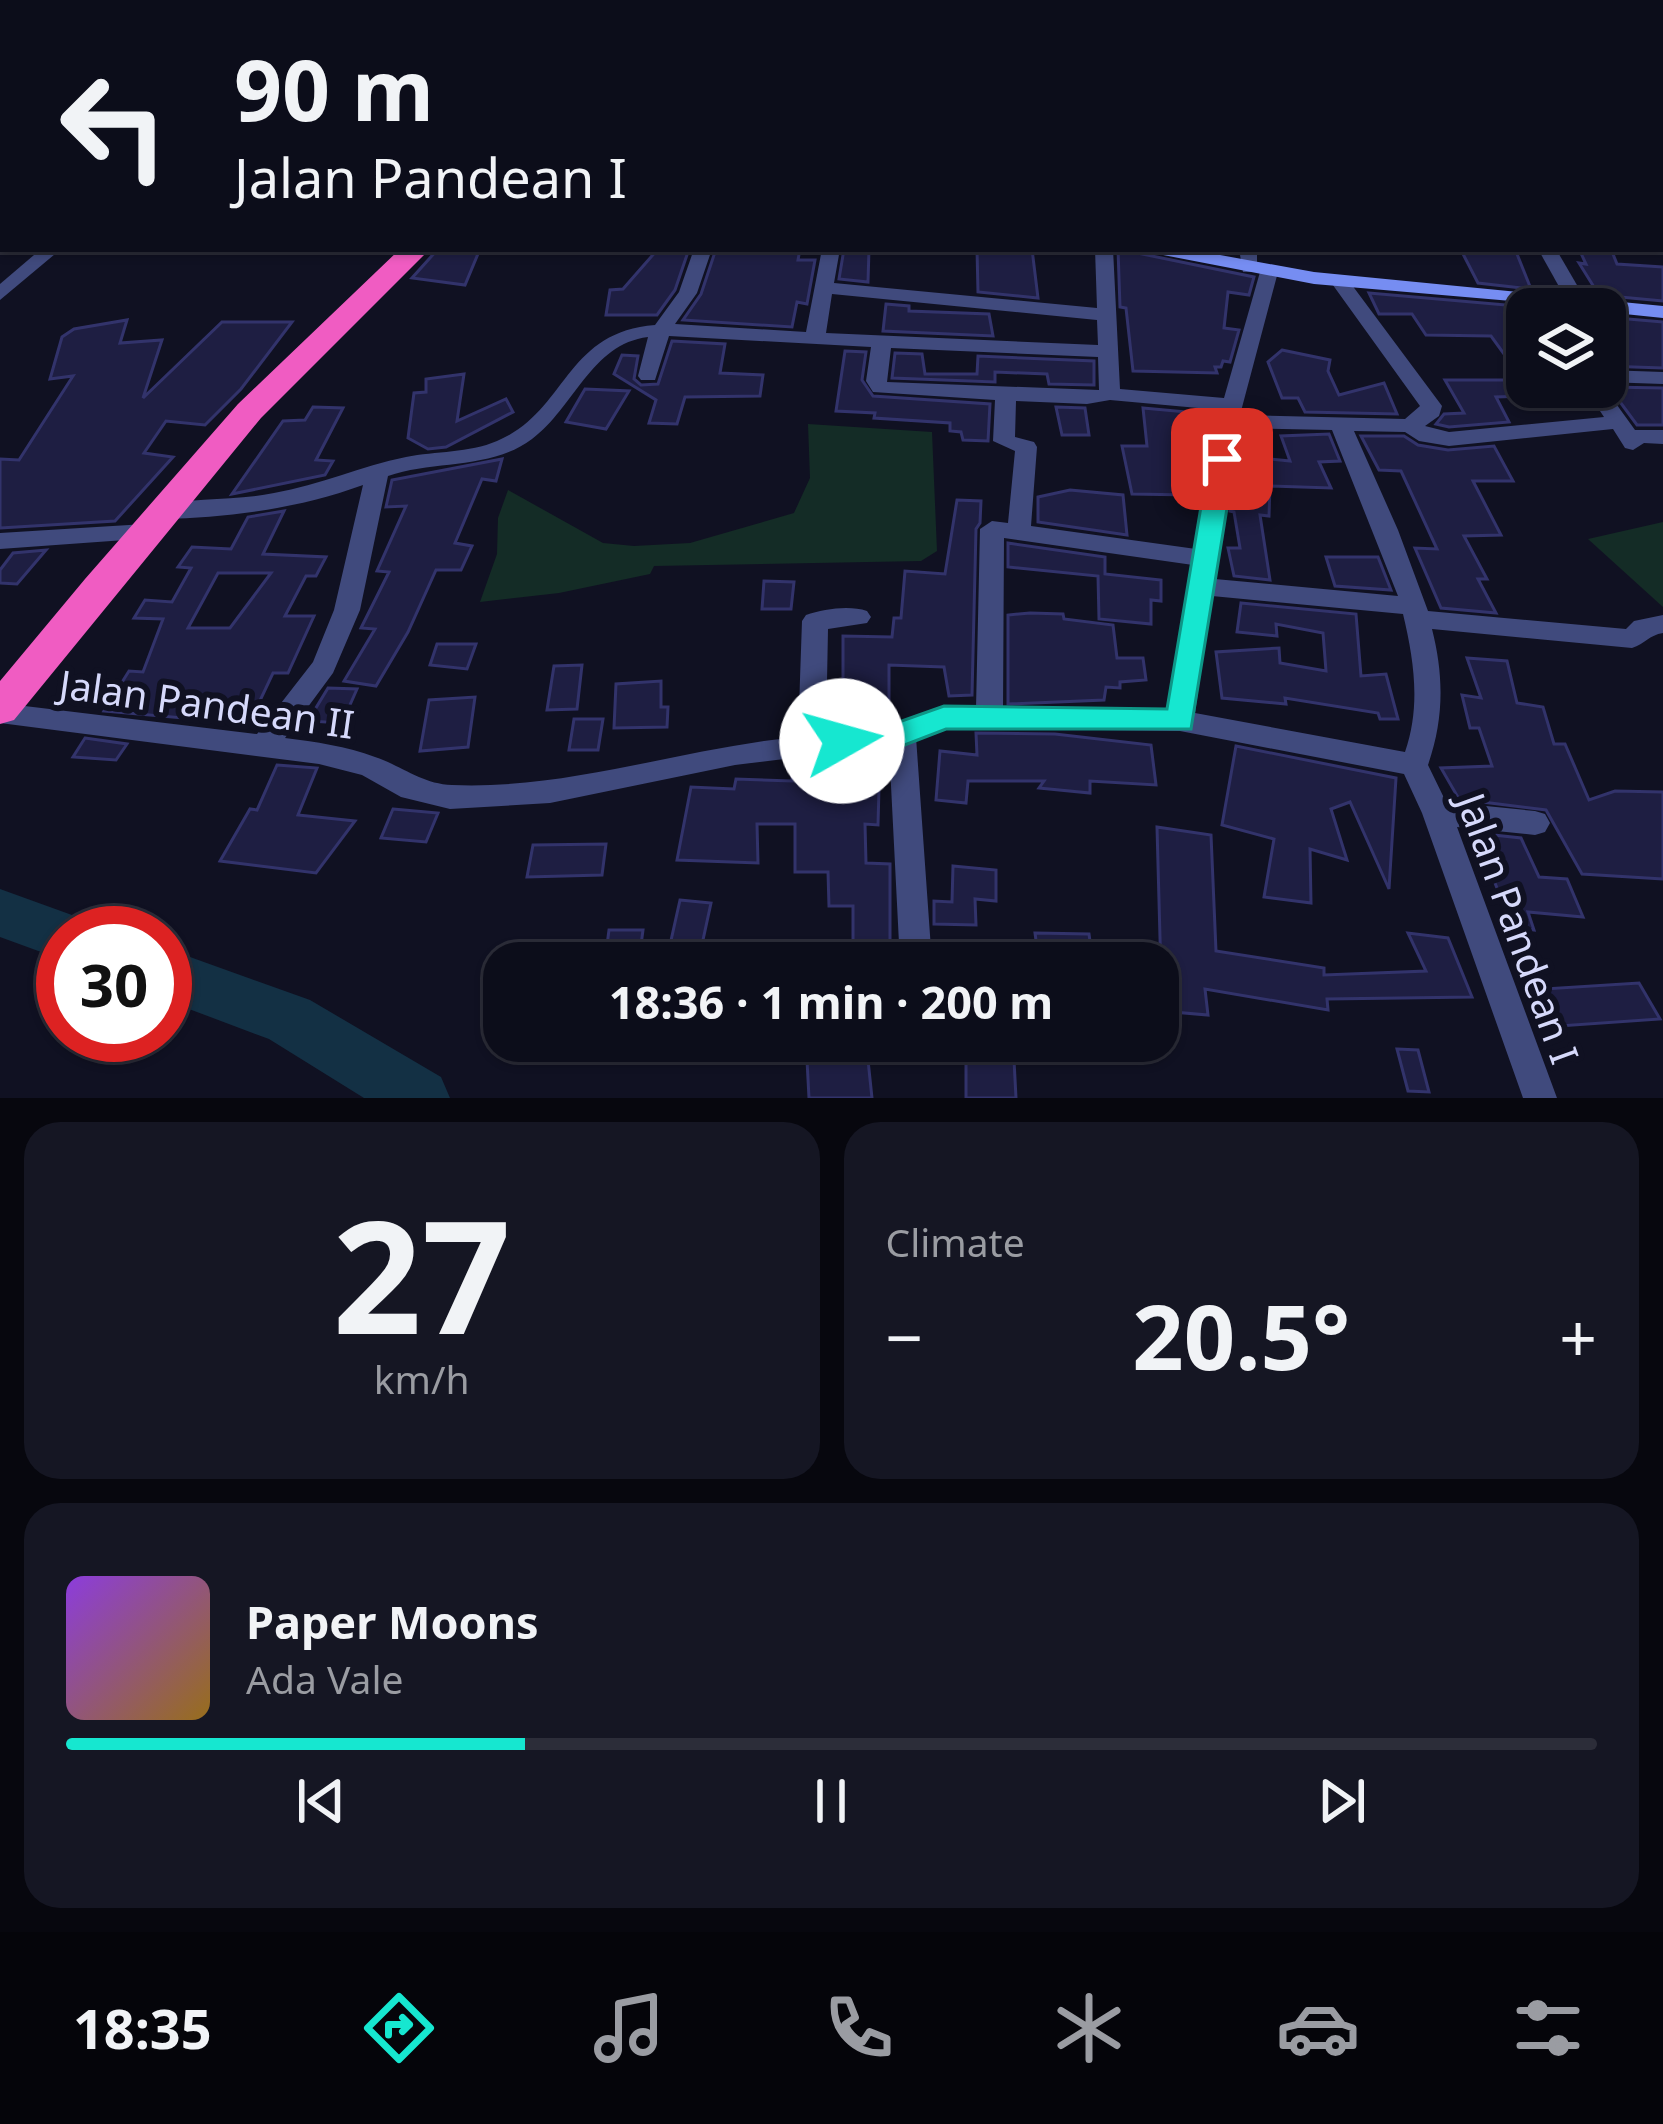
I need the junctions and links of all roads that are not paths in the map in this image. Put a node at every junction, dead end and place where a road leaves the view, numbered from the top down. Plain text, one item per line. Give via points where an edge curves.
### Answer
1 (49, 252) edge
2 (413, 252) edge
3 (702, 252) edge
4 (831, 252) edge
5 (1104, 252) edge
6 (1179, 252) edge
7 (1549, 252) edge
8 (1256, 263) edge
9 (1339, 280) junction
10 (826, 288) junction
11 (1569, 288) edge
12 (0, 294) edge
13 (1506, 301) edge
14 (1626, 309) edge
15 (1663, 312) edge
16 (1108, 315) junction
17 (660, 331) junction
18 (815, 340) junction
19 (882, 344) junction
20 (1108, 351) junction
21 (647, 376) dead end
22 (1626, 377) edge
23 (1663, 379) edge
24 (1006, 394) junction
25 (1110, 394) junction
26 (1609, 408) edge
27 (1231, 413) junction
28 (1340, 424) junction
29 (1411, 426) junction
30 (1627, 434) junction
31 (1663, 437) edge
32 (378, 471) junction
33 (154, 522) junction
34 (1018, 532) junction
35 (0, 541) edge
36 (1203, 558) junction
37 (1199, 586) junction
38 (1414, 612) junction
39 (858, 617) dead end
40 (1663, 624) edge
41 (0, 711) edge
42 (989, 718) junction
43 (1180, 721) junction
44 (902, 734) junction
45 (266, 743) junction
46 (812, 743) junction
47 (1414, 765) junction
48 (1437, 813) junction
49 (1534, 823) dead end
50 (915, 942) edge
51 (1540, 1098) edge

1 - 12 street
2 - 33 highway via 318,337
3 - 17 street via 688,292
4 - 10 street
5 - 16 street
6 - 8 street
7 - 11 street
8 - 9 street
8 - 27 street
9 - 13 street
9 - 29 street via 1431,406
10 - 16 street
10 - 18 street
14 - 15 street
16 - 20 street
17 - 18 street
17 - 21 street
17 - 32 street via 610,342 519,439
18 - 19 street
19 - 20 street
19 - 24 street via 880,388
20 - 25 street
22 - 23 street
24 - 25 street
24 - 34 street via 1004,441 1026,447
25 - 27 street
26 - 30 street
27 - 28 street
27 - 36 street
28 - 29 street
28 - 38 street
29 - 30 street via 1449,439
30 - 31 street
32 - 33 street via 264,504
32 - 45 street via 324,666
33 - 35 street
33 - 41 highway
34 - 36 street
34 - 42 street via 992,529
36 - 37 street
37 - 38 street
37 - 43 street
38 - 40 street via 1632,639 1643,627
38 - 47 street via 1428,704
39 - 46 street via 815,620
41 - 45 street, Jalan Pandean II
42 - 43 street, Jalan Pandean II
42 - 44 street, Jalan Pandean II via 944,718
43 - 47 street, Jalan Pandean I
44 - 46 street, Jalan Pandean II
44 - 50 street
45 - 46 street, Jalan Pandean II via 370,766 412,789 450,797 550,791
47 - 48 street, Jalan Pandean I
48 - 49 street
48 - 51 street, Jalan Pandean I

